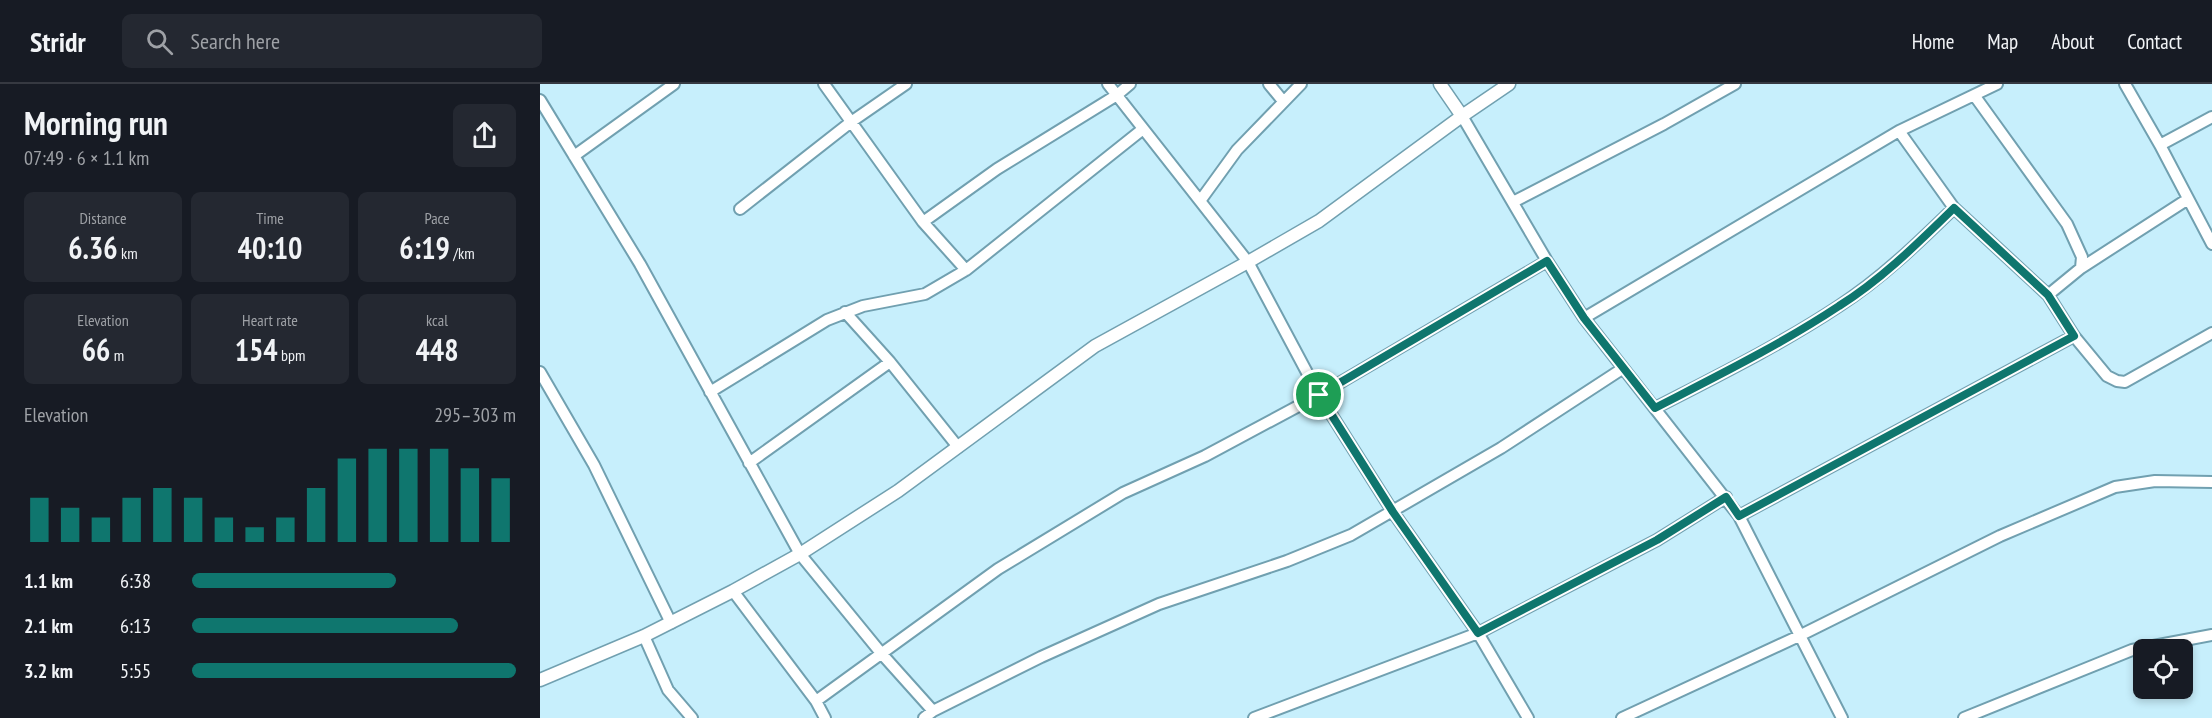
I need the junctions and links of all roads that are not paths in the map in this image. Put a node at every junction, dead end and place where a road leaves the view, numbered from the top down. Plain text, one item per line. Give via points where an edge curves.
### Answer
1 (674, 84) edge
2 (824, 84) edge
3 (906, 84) edge
4 (1108, 84) edge
5 (1130, 84) edge
6 (1269, 84) edge
7 (1301, 84) edge
8 (1440, 84) edge
9 (1509, 84) edge
10 (1735, 84) edge
11 (1996, 84) edge
12 (2125, 84) edge
13 (1117, 95) junction
14 (1974, 95) junction
15 (540, 100) edge
16 (1283, 101) junction
17 (1462, 116) junction
18 (2212, 117) edge
19 (851, 122) junction
20 (1143, 129) junction
21 (1899, 132) junction
22 (2160, 145) junction
23 (574, 156) junction
24 (2188, 199) junction
25 (1200, 201) junction
26 (1513, 202) junction
27 (740, 208) dead end
28 (1954, 208) junction
29 (923, 222) junction
30 (2212, 244) edge
31 (1547, 261) junction
32 (1248, 262) junction
33 (2081, 268) junction
34 (966, 270) junction
35 (2048, 295) junction
36 (845, 312) junction
37 (1584, 318) junction
38 (2212, 333) edge
39 (2074, 336) junction
40 (890, 362) junction
41 (1622, 369) junction
42 (540, 372) edge
43 (710, 392) junction
44 (1319, 395) junction
45 (1655, 408) junction
46 (958, 447) junction
47 (749, 463) junction
48 (2212, 483) edge
49 (1726, 497) junction
50 (1393, 512) junction
51 (1739, 516) junction
52 (800, 554) junction
53 (733, 591) junction
54 (671, 623) junction
55 (1478, 633) junction
56 (2212, 635) edge
57 (644, 636) junction
58 (1799, 636) junction
59 (881, 653) junction
60 (540, 679) edge
61 (816, 701) junction
62 (933, 711) junction
63 (692, 718) edge
64 (825, 718) edge
65 (924, 718) edge
66 (1254, 718) edge
67 (1528, 718) edge
68 (1622, 718) edge
69 (1842, 718) edge
70 (1964, 718) edge

1 - 23 street
2 - 19 street
3 - 19 street
4 - 13 street
5 - 13 street
6 - 16 street
7 - 16 street
8 - 17 street
9 - 17 street
10 - 26 street
11 - 14 street
12 - 22 street
13 - 20 street
13 - 29 street via 997,169
14 - 21 street
14 - 33 street via 2067,224 2082,258
15 - 23 street
16 - 25 street via 1237,150
17 - 26 street
17 - 32 street via 1319,221
18 - 22 street
19 - 27 street
19 - 29 street
20 - 25 street
20 - 34 street
21 - 28 street
21 - 37 street
22 - 24 street
23 - 43 street via 640,264
24 - 30 street
24 - 33 street
25 - 32 street
26 - 31 street
28 - 35 street
28 - 45 street via 1911,250 1840,306 1750,360
29 - 34 street
31 - 37 street
31 - 44 street
32 - 44 street
32 - 46 street via 1095,346
33 - 35 street
34 - 36 street via 925,294
35 - 39 street
36 - 40 street
36 - 43 street
37 - 41 street
38 - 39 street via 2125,382 2107,376
39 - 51 street
40 - 46 street
40 - 47 street
41 - 45 street
41 - 50 street
42 - 54 street via 594,465
43 - 47 street
44 - 50 street
44 - 59 street via 1205,456 1123,493 999,569
45 - 49 street
46 - 52 street
47 - 52 street
48 - 58 street via 2155,482 2115,487 2000,536
49 - 51 street
49 - 55 street via 1657,540
50 - 55 street
50 - 62 street via 1351,535 1287,561 1159,604
51 - 58 street
52 - 53 street
52 - 59 street
53 - 54 street
53 - 61 street
54 - 57 street
55 - 66 street
55 - 67 street
56 - 70 street via 2132,650
57 - 60 street
57 - 63 street via 668,690
58 - 68 street
58 - 69 street
59 - 61 street
59 - 62 street
61 - 64 street
62 - 65 street

